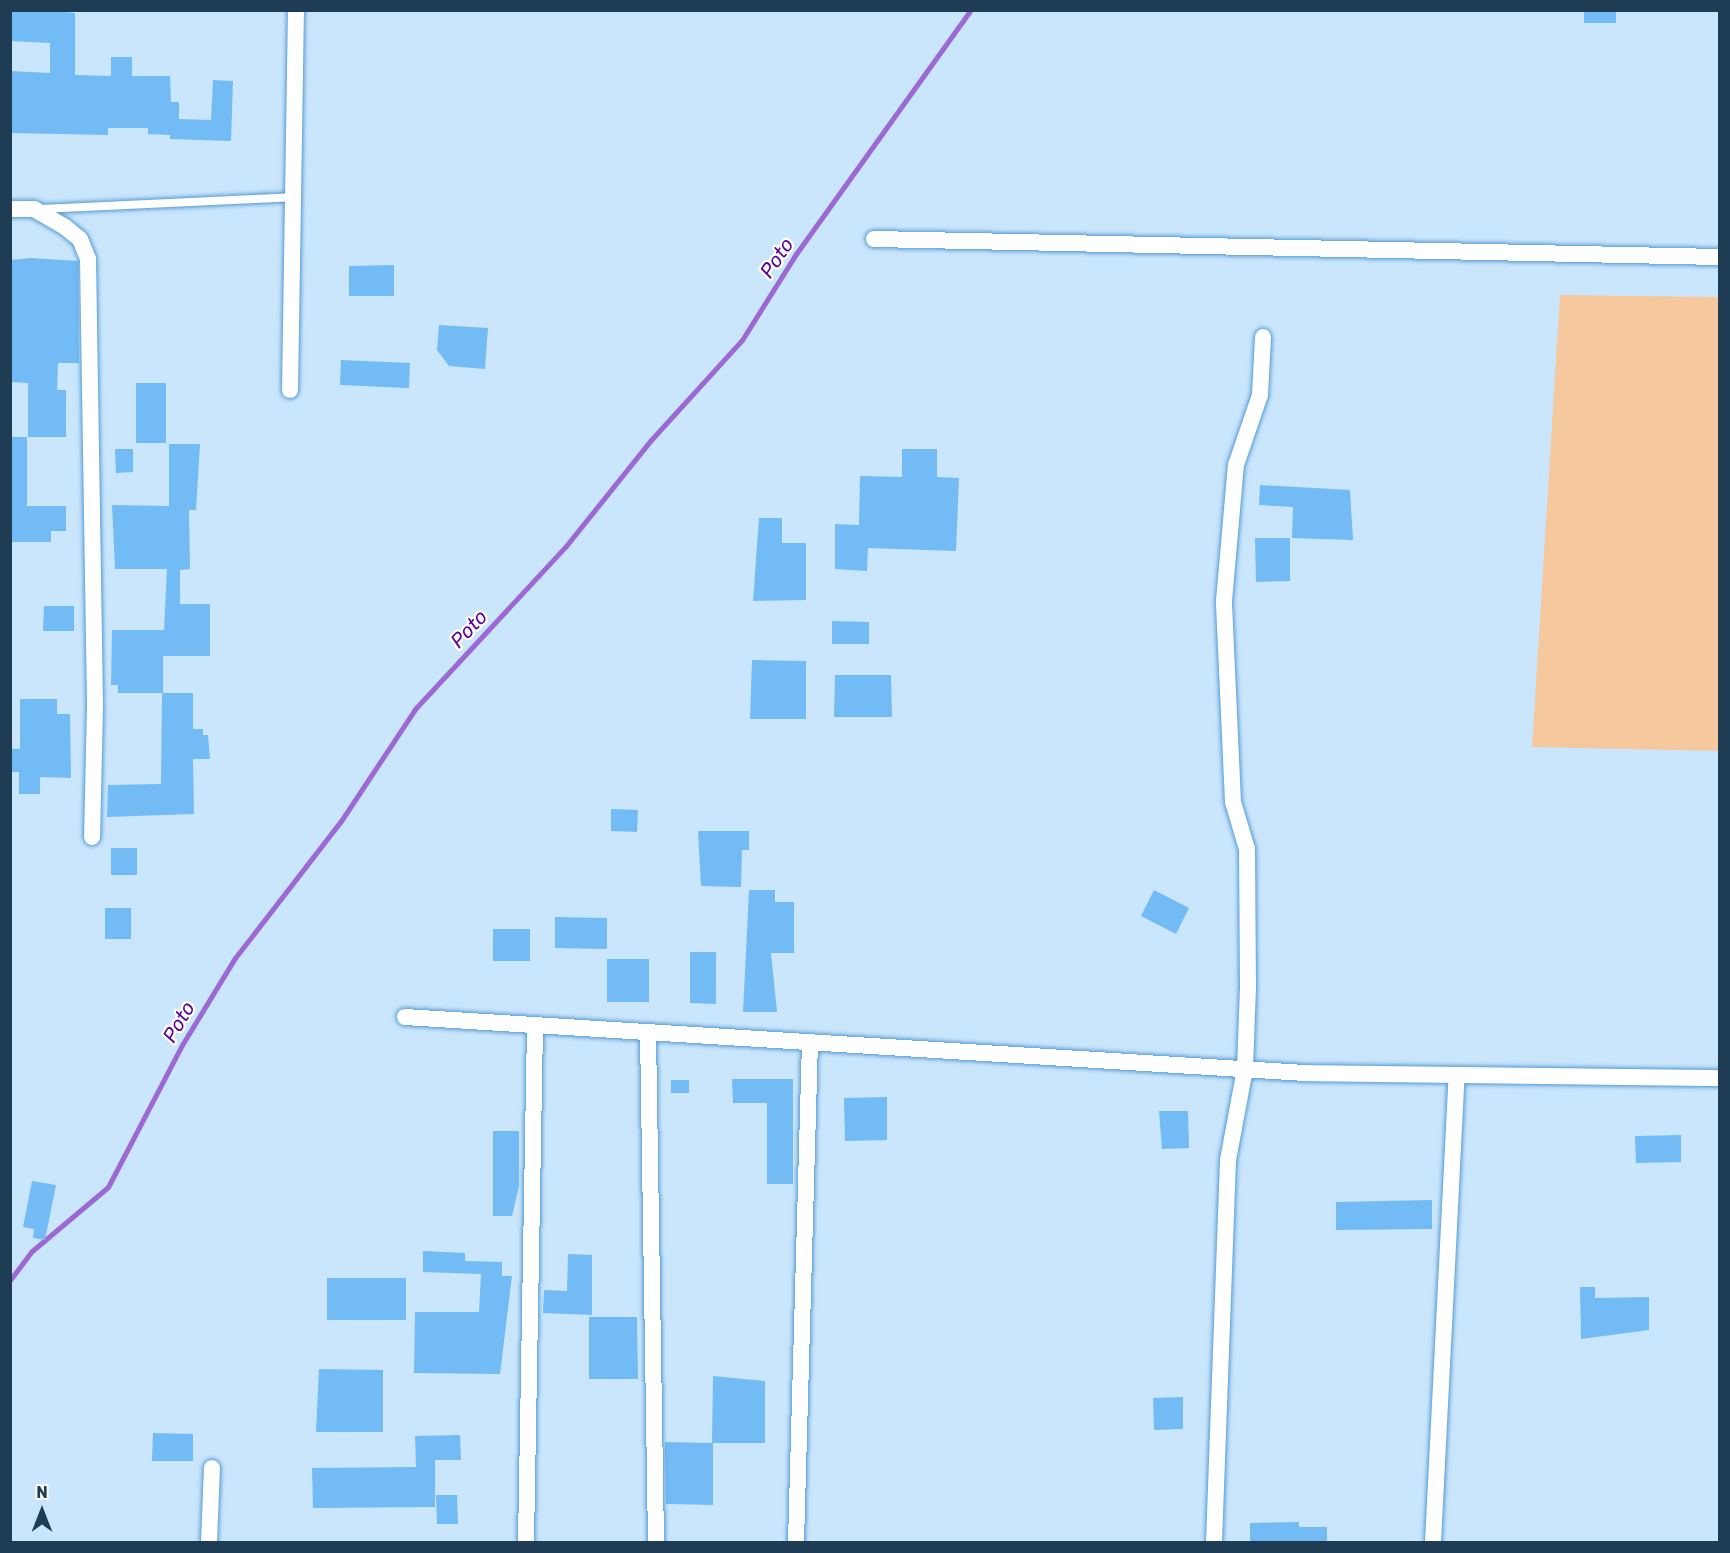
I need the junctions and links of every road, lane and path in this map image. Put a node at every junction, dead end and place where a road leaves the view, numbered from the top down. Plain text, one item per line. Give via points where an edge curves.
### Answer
1 (296, 10) edge
2 (292, 197) junction
3 (10, 209) edge
4 (34, 209) junction
5 (874, 239) dead end
6 (1719, 257) edge
7 (1263, 337) dead end
8 (290, 390) dead end
9 (92, 837) dead end
10 (405, 1017) dead end
11 (535, 1025) junction
12 (648, 1032) junction
13 (810, 1042) junction
14 (1245, 1069) junction
15 (1457, 1076) junction
16 (1719, 1078) edge
17 (212, 1468) dead end
18 (208, 1542) edge
19 (526, 1542) edge
20 (656, 1542) edge
21 (796, 1542) edge
22 (1214, 1542) edge
23 (1433, 1542) edge

1 - 2 street
2 - 4 lane
2 - 8 street
3 - 4 street
4 - 9 street via 80,239 91,284
5 - 6 street
7 - 14 street via 1260,395 1236,465 1224,601 1233,802 1246,849
10 - 11 street
11 - 12 street
11 - 19 street
12 - 13 street
12 - 20 street
13 - 14 street
13 - 21 street
14 - 15 street
14 - 22 street via 1228,1160
15 - 16 street
15 - 23 street
17 - 18 street

